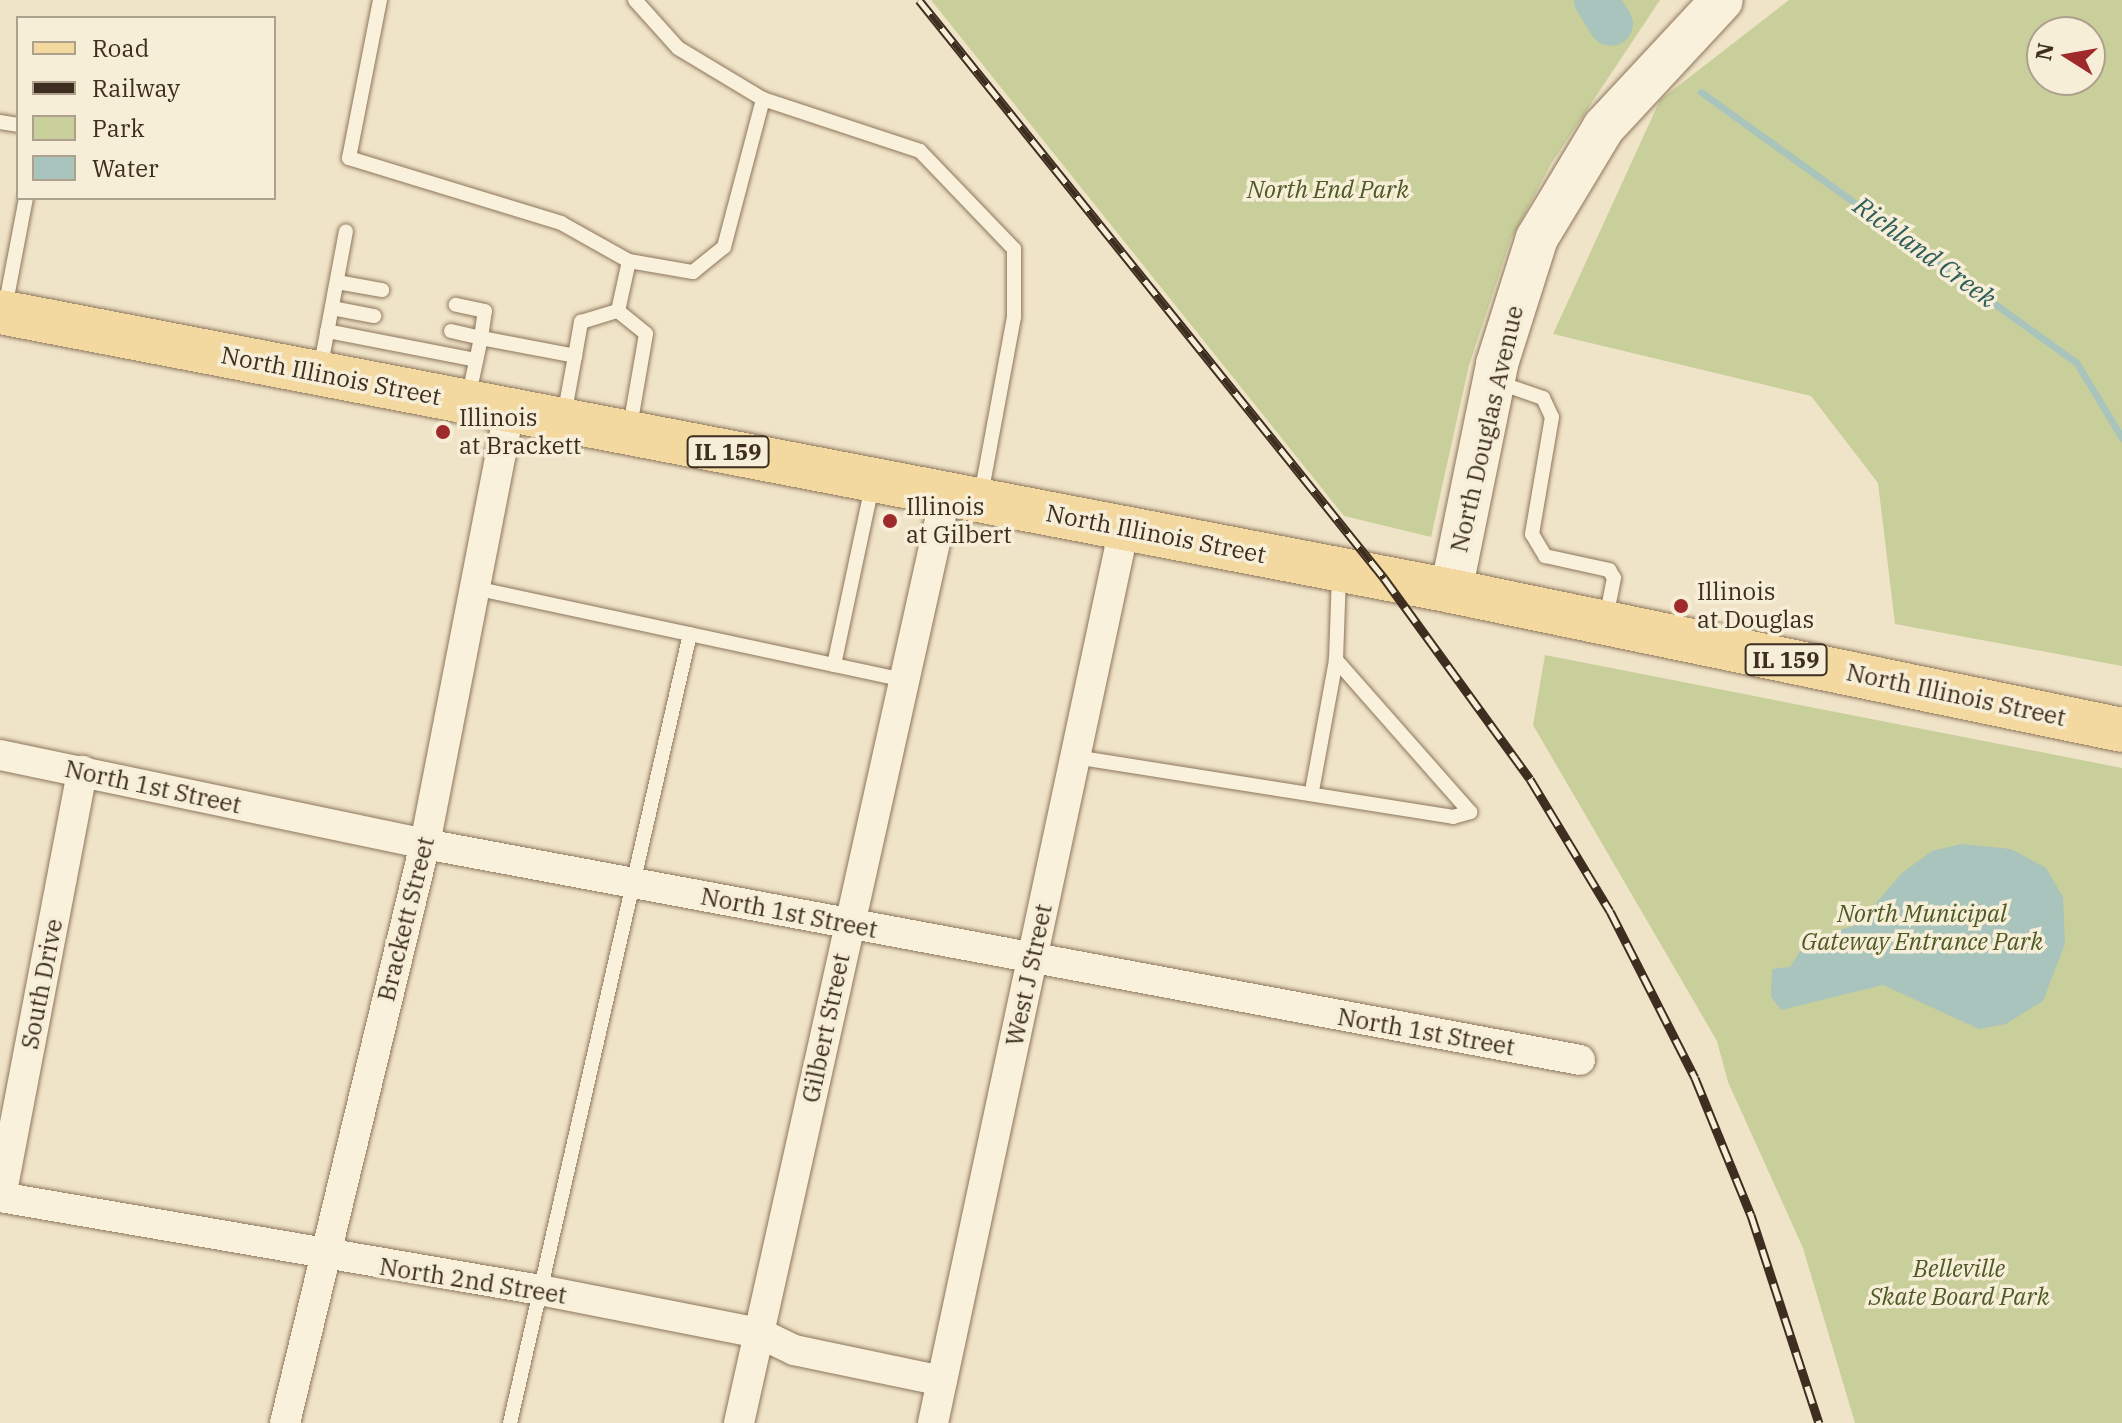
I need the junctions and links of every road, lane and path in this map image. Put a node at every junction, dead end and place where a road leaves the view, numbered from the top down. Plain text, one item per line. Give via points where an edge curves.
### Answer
1 (380, 0) edge
2 (635, 0) edge
3 (1722, 0) edge
4 (763, 99) junction
5 (26, 200) edge
6 (346, 231) dead end
7 (629, 261) junction
8 (337, 282) junction
9 (382, 290) dead end
10 (456, 305) dead end
11 (332, 308) junction
12 (618, 311) junction
13 (2, 312) edge
14 (374, 316) dead end
15 (327, 331) junction
16 (451, 331) dead end
17 (481, 338) junction
18 (575, 356) junction
19 (476, 360) junction
20 (319, 374) junction
21 (1494, 381) junction
22 (488, 407) junction
23 (563, 421) junction
24 (629, 433) junction
25 (873, 479) junction
26 (963, 496) junction
27 (1124, 528) junction
28 (1338, 569) junction
29 (475, 588) junction
30 (1451, 591) junction
31 (1606, 623) junction
32 (690, 634) junction
33 (1336, 660) junction
34 (834, 665) junction
35 (904, 680) junction
36 (2122, 730) edge
37 (0, 755) edge
38 (1075, 757) junction
39 (82, 771) junction
40 (1312, 791) junction
41 (425, 844) junction
42 (634, 884) junction
43 (849, 924) junction
44 (1032, 961) junction
45 (1580, 1060) dead end
46 (1, 1197) edge
47 (322, 1258) junction
48 (540, 1290) junction
49 (759, 1333) junction
50 (942, 1381) junction
51 (285, 1423) edge
52 (510, 1423) edge
53 (739, 1423) edge
54 (933, 1423) edge

1 - 7 lane via 349,158 561,223
2 - 4 lane via 678,48
3 - 21 street, North Douglas Avenue via 1644,78 1561,190 1537,238
4 - 7 lane via 724,247 693,272
4 - 26 lane via 920,151 1014,249 1014,317
5 - 13 lane
6 - 8 lane
7 - 12 lane
8 - 9 lane
8 - 11 lane
10 - 17 lane via 485,311
11 - 14 lane
11 - 15 lane
12 - 18 lane via 581,322
12 - 24 lane via 646,334
13 - 20 main road, North Illinois Street / IL 159
15 - 19 lane
15 - 20 lane
16 - 17 lane
17 - 18 lane
17 - 19 lane
18 - 23 lane
19 - 22 lane
20 - 22 main road, North Illinois Street / IL 159
21 - 30 street, North Douglas Avenue
21 - 31 lane via 1530,388 1552,417 1532,534 1545,556 1609,570 1614,578
22 - 23 main road, North Illinois Street / IL 159
22 - 29 street, Brackett Street
23 - 24 main road, North Illinois Street / IL 159
24 - 25 main road, North Illinois Street / IL 159
25 - 26 main road, North Illinois Street / IL 159
25 - 34 lane
26 - 27 main road, North Illinois Street / IL 159
26 - 35 street, Gilbert Street
27 - 28 main road, North Illinois Street / IL 159
27 - 38 street, West J Street
28 - 30 main road, North Illinois Street / IL 159
28 - 33 lane
29 - 32 lane
29 - 41 street, Brackett Street
30 - 31 main road, North Illinois Street / IL 159
31 - 36 main road, North Illinois Street / IL 159
32 - 34 lane
32 - 42 lane
33 - 40 lane
33 - 40 lane via 1470,812 1453,817
34 - 35 lane
35 - 43 street, Gilbert Street
37 - 39 street, North 1st Street
38 - 40 lane
38 - 44 street, West J Street
39 - 41 street, North 1st Street
39 - 46 street, South Drive
41 - 42 street, North 1st Street
41 - 47 street, Brackett Street
42 - 43 street, North 1st Street
42 - 48 lane
43 - 44 street, North 1st Street
43 - 49 street, Gilbert Street
44 - 45 street, North 1st Street
44 - 50 street, West J Street
46 - 47 street, North 2nd Street
47 - 48 street, North 2nd Street
47 - 51 street, Brackett Street
48 - 49 street, North 2nd Street
48 - 52 lane
49 - 50 street, North 2nd Street via 794,1350
49 - 53 street, Gilbert Street
50 - 54 street, West J Street

